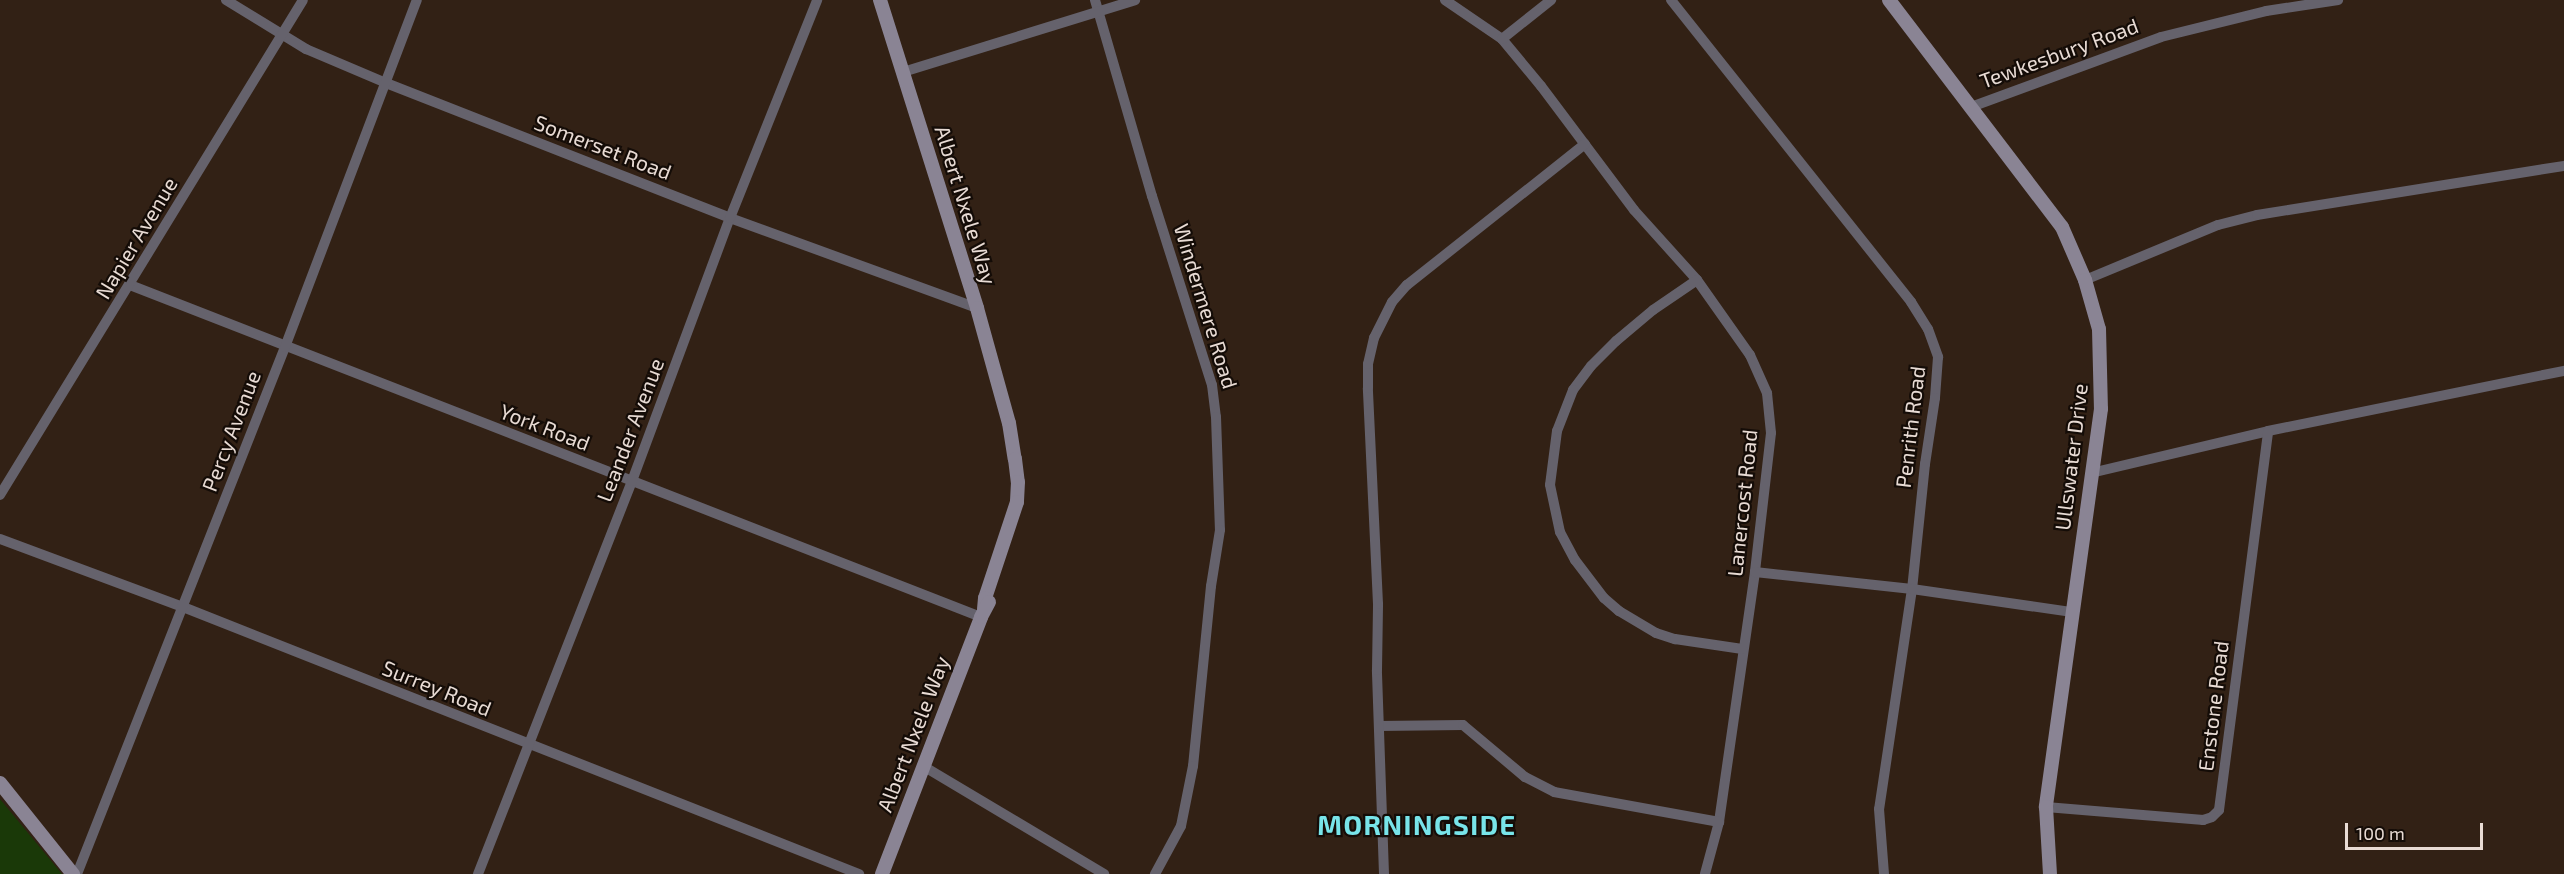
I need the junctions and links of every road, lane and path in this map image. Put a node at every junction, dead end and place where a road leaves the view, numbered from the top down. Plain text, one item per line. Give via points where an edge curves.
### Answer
1 (226, 0) edge
2 (303, 0) edge
3 (417, 0) edge
4 (817, 0) edge
5 (880, 0) edge
6 (1095, 0) edge
7 (1135, 0) edge
8 (1445, 0) edge
9 (1551, 0) edge
10 (1671, 0) edge
11 (1889, 0) edge
12 (2338, 0) edge
13 (1098, 11) junction
14 (283, 34) junction
15 (1502, 39) junction
16 (903, 72) junction
17 (386, 83) junction
18 (1971, 107) junction
19 (1584, 144) junction
20 (2564, 166) edge
21 (730, 218) junction
22 (1697, 280) junction
23 (2085, 280) junction
24 (130, 285) junction
25 (977, 308) junction
26 (285, 347) junction
27 (2564, 371) edge
28 (2268, 431) junction
29 (2091, 473) junction
30 (632, 481) junction
31 (0, 495) edge
32 (0, 540) edge
33 (1755, 572) junction
34 (1912, 589) junction
35 (183, 607) junction
36 (2072, 612) junction
37 (982, 613) junction
38 (1742, 649) junction
39 (1379, 726) junction
40 (529, 746) junction
41 (923, 766) junction
42 (0, 783) edge
43 (2046, 807) junction
44 (1719, 822) junction
45 (75, 874) edge
46 (478, 874) edge
47 (859, 874) edge
48 (882, 874) edge
49 (1104, 874) edge
50 (1155, 874) edge
51 (1384, 874) edge
52 (1705, 874) edge
53 (1884, 874) edge
54 (2050, 874) edge

1 - 14 street, Somerset Road
2 - 14 street, Napier Avenue
3 - 17 street, Percy Avenue
4 - 21 street, Leander Avenue
5 - 16 main road, Albert Nxele Way
6 - 13 street, Windermere Road
7 - 13 street
8 - 15 street, Lanercost Road
9 - 15 street
10 - 34 street, Penrith Road via 1911,302 1935,344 1938,374
11 - 18 main road, Ullswater Drive
12 - 18 street, Tewkesbury Road via 2266,11 2160,36
13 - 16 street
13 - 50 street, Windermere Road via 1212,385 1216,417 1220,530 1193,766 1181,826
14 - 17 street, Somerset Road via 306,49
14 - 24 street, Napier Avenue
15 - 19 street, Lanercost Road
16 - 25 main road, Albert Nxele Way
17 - 21 street, Somerset Road
17 - 26 street, Percy Avenue
18 - 23 main road, Ullswater Drive via 2062,227
19 - 22 street, Lanercost Road via 1634,210
19 - 39 street via 1407,285 1387,310 1374,338 1368,364
20 - 23 street via 2257,215 2218,225
21 - 25 street, Somerset Road
21 - 30 street, Leander Avenue
22 - 33 street, Lanercost Road via 1750,355 1767,393 1771,433
22 - 38 street via 1616,341 1573,390 1557,431 1550,485 1560,532 1575,560 1619,611 1656,633 1675,639
23 - 29 main road, Ullswater Drive via 2099,330 2102,372 2101,409
24 - 26 street, York Road
24 - 31 street, Napier Avenue
25 - 37 main road, Albert Nxele Way via 1016,436 1025,481 991,600
26 - 30 street, York Road
26 - 35 street, Percy Avenue
27 - 28 street
28 - 29 street
28 - 43 street, Enstone Road via 2219,810 2203,820
29 - 36 main road, Ullswater Drive
30 - 37 street, York Road
30 - 40 street, Leander Avenue
32 - 35 street, Surrey Road
33 - 34 street
33 - 38 street, Lanercost Road
34 - 36 street
34 - 53 street, Penrith Road via 1879,809
35 - 40 street, Surrey Road
35 - 45 street, Percy Avenue
36 - 43 main road, Ullswater Drive
37 - 41 main road, Albert Nxele Way
38 - 44 street, Lanercost Road
39 - 44 street via 1463,725 1525,777 1554,792
39 - 51 street
40 - 46 street, Leander Avenue
40 - 47 street, Surrey Road
41 - 48 main road, Albert Nxele Way
41 - 49 street
42 - 45 main road
43 - 54 main road, Ullswater Drive
44 - 52 street, Lanercost Road

